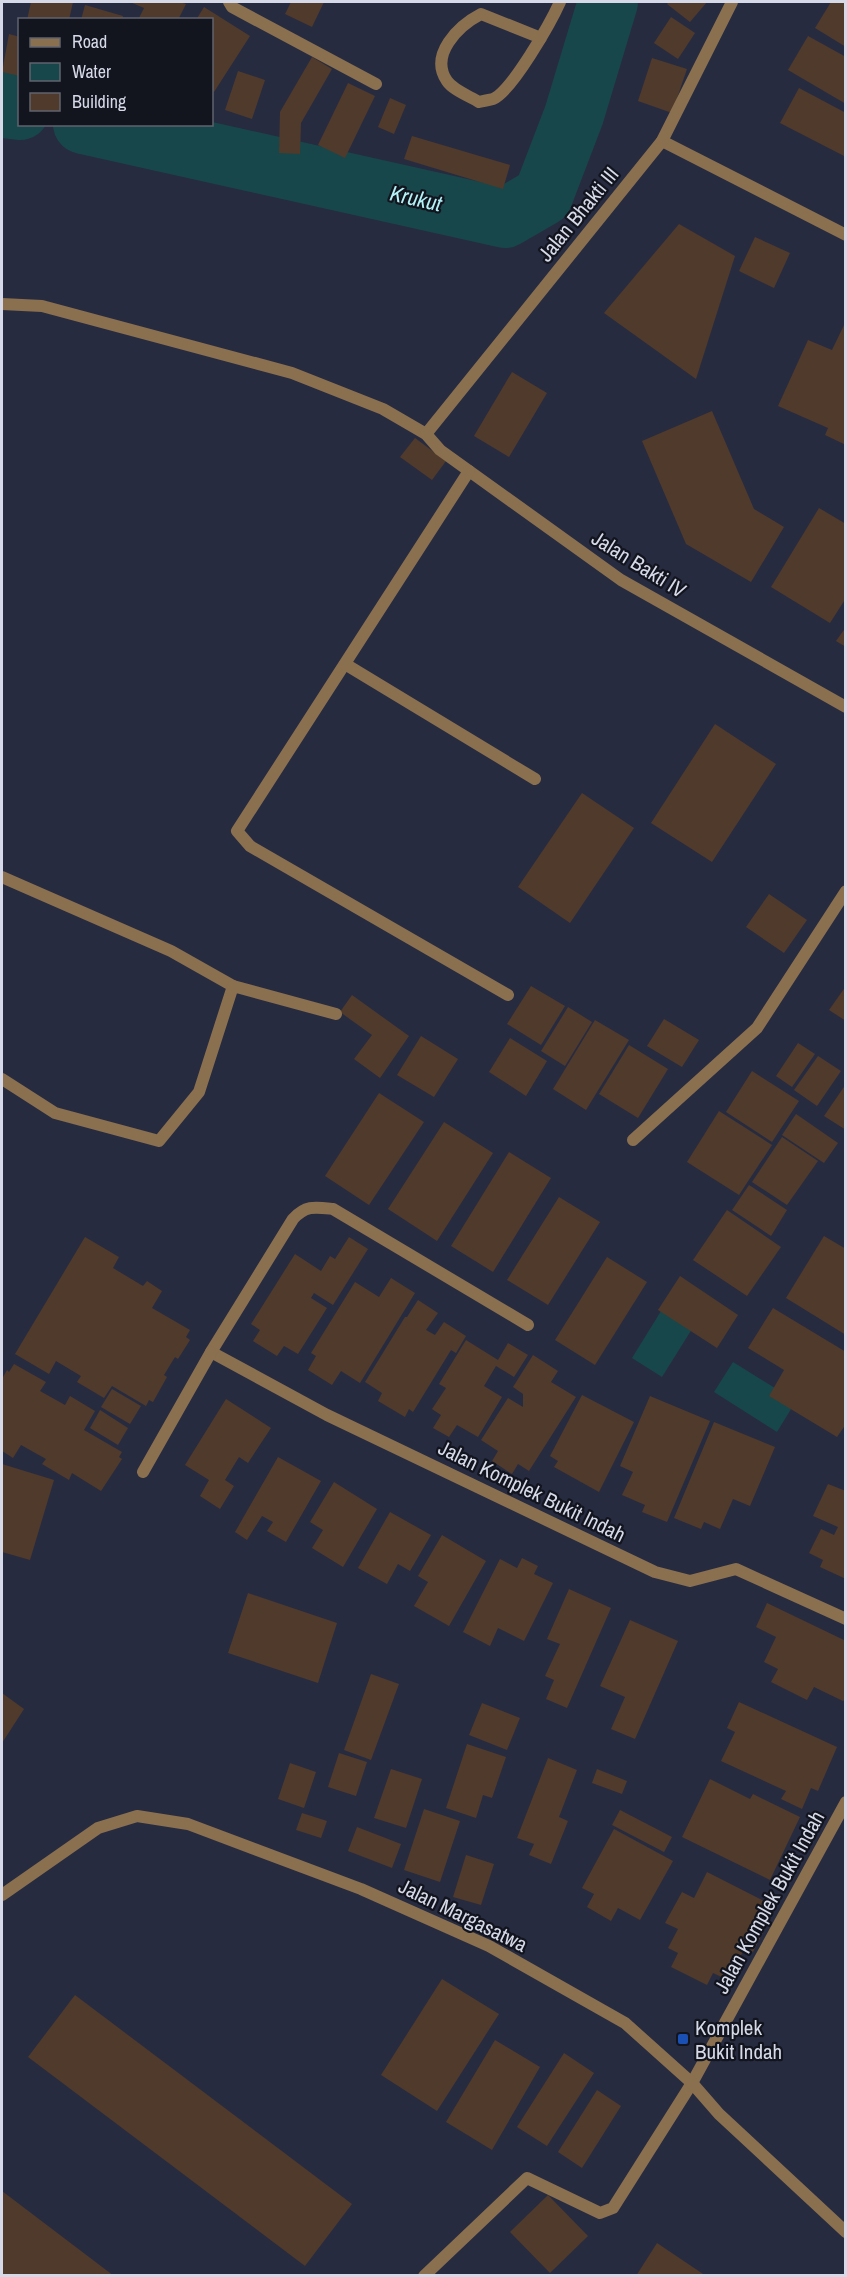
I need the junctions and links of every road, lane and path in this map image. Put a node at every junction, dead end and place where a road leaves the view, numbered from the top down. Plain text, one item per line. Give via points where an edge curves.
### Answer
1 (230, 2) edge
2 (560, 2) edge
3 (732, 2) edge
4 (541, 38) junction
5 (376, 84) dead end
6 (662, 141) junction
7 (846, 235) edge
8 (2, 304) edge
9 (426, 434) junction
10 (469, 471) junction
11 (345, 664) junction
12 (846, 707) edge
13 (535, 780) dead end
14 (2, 878) edge
15 (846, 891) edge
16 (233, 986) junction
17 (508, 995) dead end
18 (336, 1014) dead end
19 (2, 1079) edge
20 (633, 1140) dead end
21 (528, 1325) dead end
22 (211, 1352) junction
23 (143, 1472) dead end
24 (846, 1619) edge
25 (846, 1802) edge
26 (2, 1894) edge
27 (692, 2083) junction
28 (846, 2232) edge
29 (424, 2276) edge

1 - 5 street via 232,7
2 - 4 street
3 - 6 street, Jalan Bhakti III
4 - 4 street via 507,87 494,98 479,102 448,83 441,70 442,51 469,20 480,14
6 - 7 street
6 - 9 street, Jalan Bhakti III
8 - 9 street, Jalan Bakti IV via 42,306 292,373 383,409
9 - 10 street, Jalan Bakti IV
10 - 11 street
10 - 12 street, Jalan Bakti IV via 621,580
11 - 13 street
11 - 17 street via 237,831 250,846
14 - 16 street via 171,951
15 - 20 street via 757,1028
16 - 18 street
16 - 19 street via 200,1092 159,1141 56,1113
21 - 22 street via 333,1209 316,1207 302,1209 293,1219
22 - 23 street
22 - 24 street, Jalan Komplek Bukit Indah via 327,1415 655,1572 690,1581 736,1569
25 - 27 street, Jalan Komplek Bukit Indah
26 - 27 street, Jalan Margasatwa via 98,1828 137,1816 188,1824 362,1889 489,1946 625,2023
27 - 28 street, Jalan Margasatwa via 718,2114
27 - 29 street, Jalan Komplek Bukit Indah via 613,2208 600,2213 527,2178

